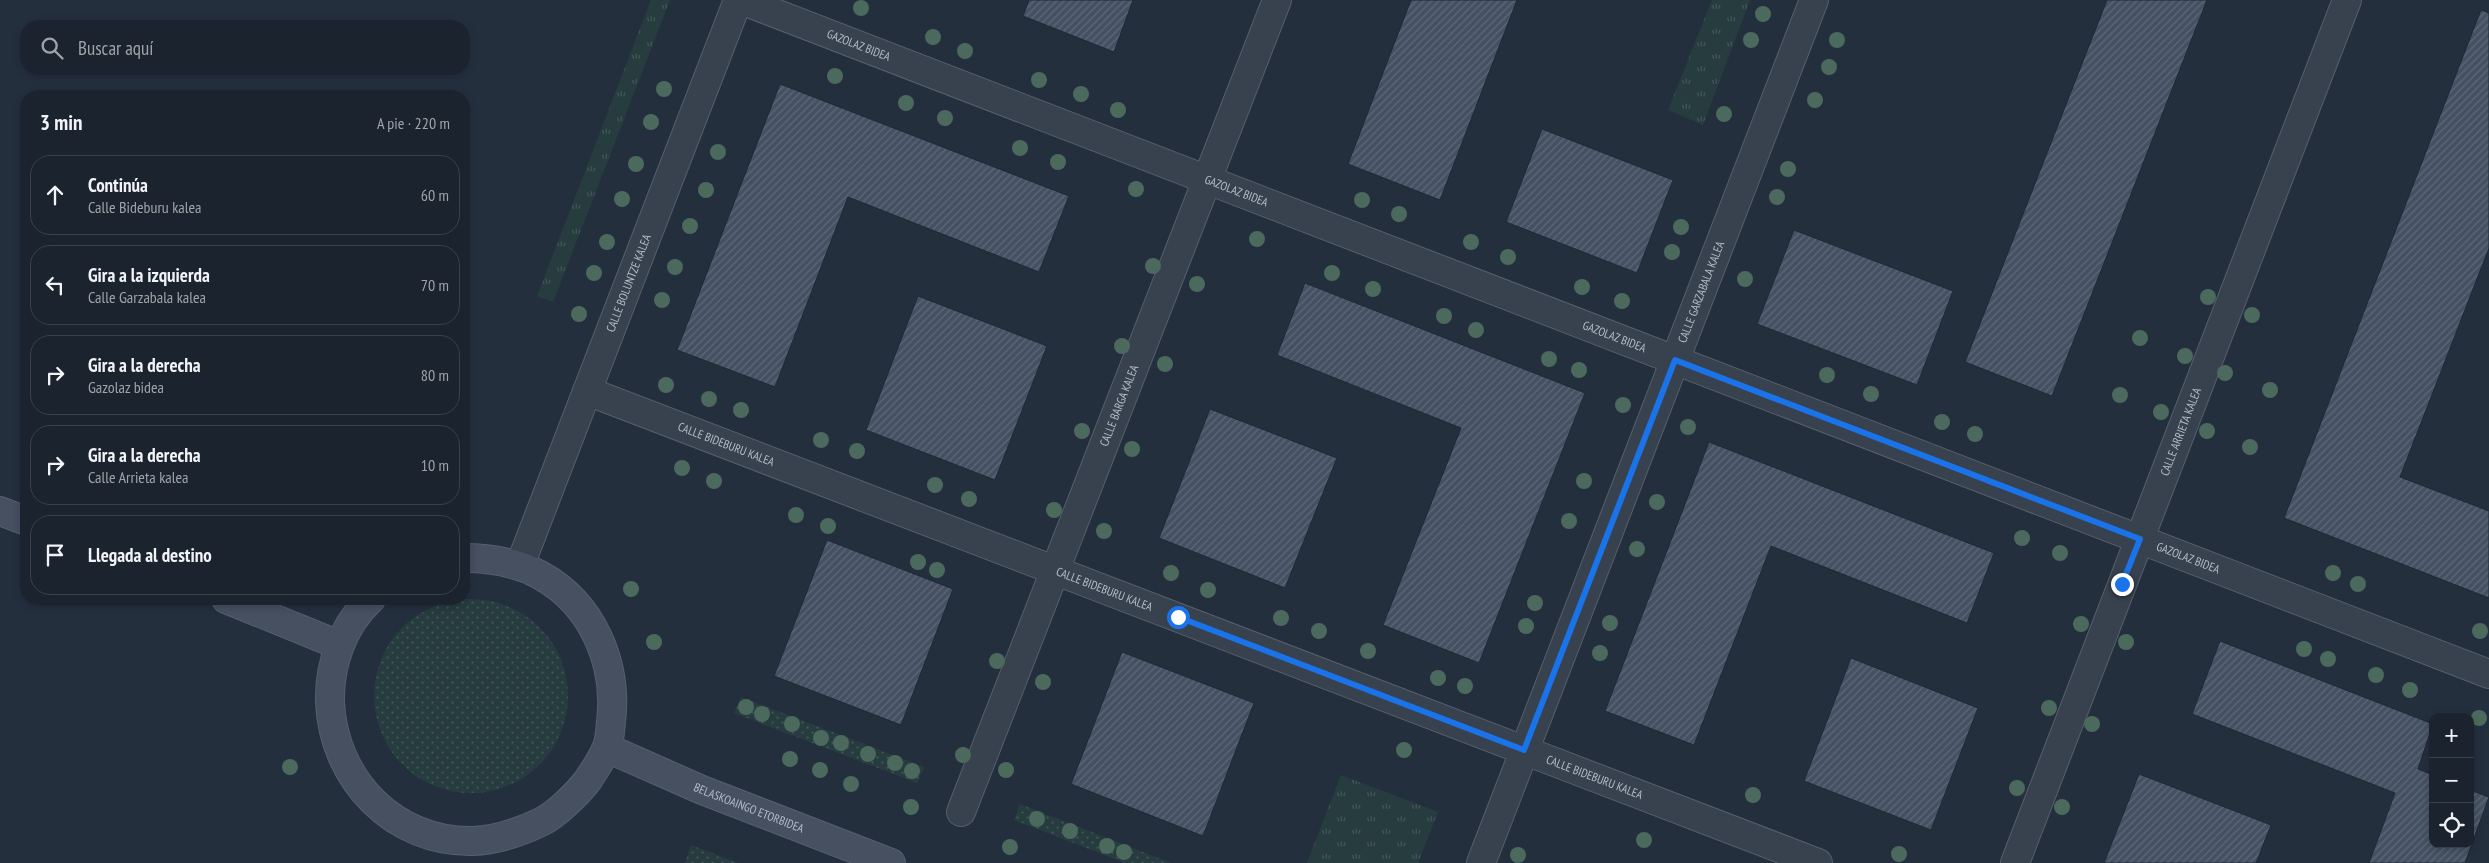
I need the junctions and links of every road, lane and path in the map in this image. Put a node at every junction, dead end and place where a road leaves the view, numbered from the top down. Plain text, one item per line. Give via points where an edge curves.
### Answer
1 (739, 0) edge
2 (1277, 0) edge
3 (1814, 0) edge
4 (2347, 0) edge
5 (1207, 180) junction
6 (1675, 360) junction
7 (587, 391) junction
8 (0, 511) edge
9 (20, 519) edge
10 (2140, 539) junction
11 (470, 558) edge
12 (520, 565) junction
13 (1055, 570) junction
14 (241, 605) edge
15 (365, 605) edge
16 (339, 645) junction
17 (2489, 674) edge
18 (607, 748) junction
19 (1524, 750) junction
20 (962, 812) dead end
21 (891, 863) edge
22 (1481, 863) edge
23 (1818, 863) edge
24 (2015, 863) edge

1 - 5 street, GAZOLAZ BIDEA
1 - 7 street, CALLE BOLUNTZE KALEA
2 - 5 street, CALLE BARGA KALEA
3 - 6 street, CALLE GARZABALA KALEA
4 - 10 street, CALLE ARRIETA KALEA
5 - 6 street, GAZOLAZ BIDEA
5 - 13 street, CALLE BARGA KALEA
6 - 10 street, GAZOLAZ BIDEA
6 - 19 street, CALLE GARZABALA KALEA
7 - 12 street, CALLE BOLUNTZE KALEA
7 - 13 street, CALLE BIDEBURU KALEA
8 - 9 street
10 - 17 street, GAZOLAZ BIDEA
10 - 24 street, CALLE ARRIETA KALEA
11 - 12 street
12 - 18 street via 558,586 590,621 608,660 612,680 613,704
13 - 19 street, CALLE BIDEBURU KALEA
13 - 20 street, CALLE BARGA KALEA
14 - 16 street
15 - 16 street
16 - 18 street via 330,681 331,723 338,749 350,774 372,801 397,820 435,836 473,841 511,835 544,821 580,791
18 - 21 street, BELASKOAINGO ETORBIDEA via 702,790
19 - 22 street, CALLE GARZABALA KALEA
19 - 23 street, CALLE BIDEBURU KALEA

